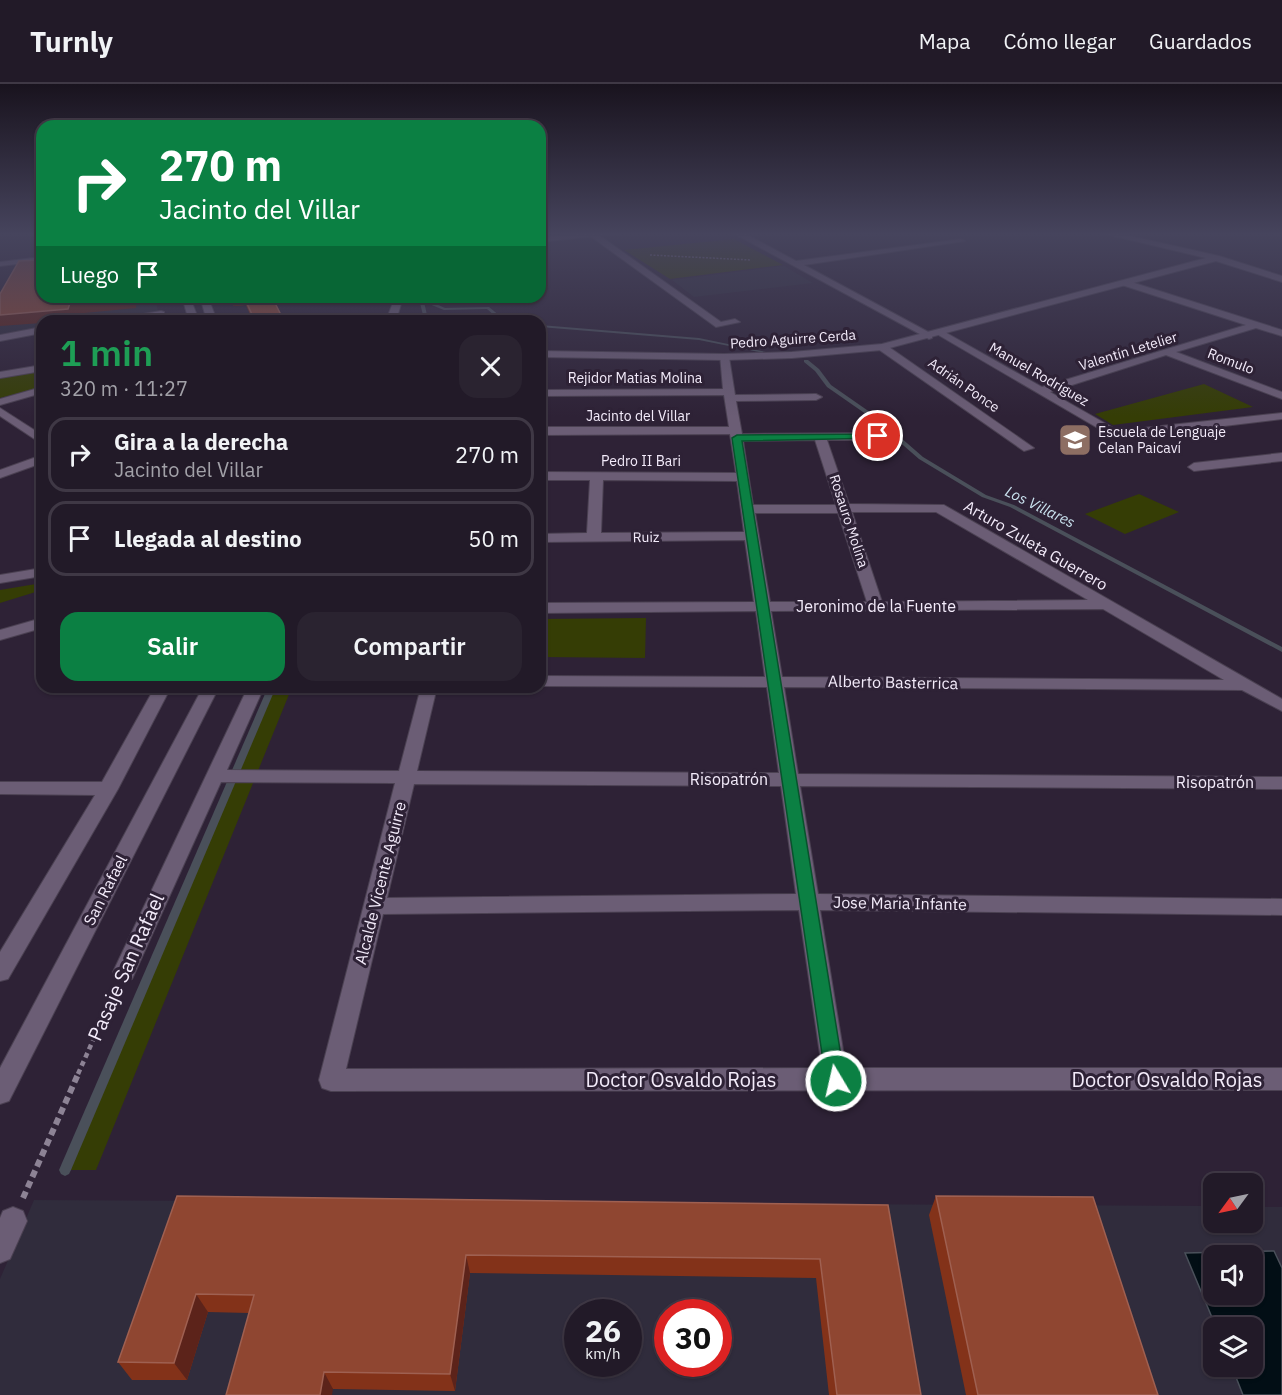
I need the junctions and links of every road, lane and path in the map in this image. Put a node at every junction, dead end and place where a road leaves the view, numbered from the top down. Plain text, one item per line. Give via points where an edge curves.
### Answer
1 (676, 294) edge
2 (856, 294) edge
3 (1083, 294) edge
4 (1161, 294) edge
5 (735, 322) dead end
6 (1258, 324) junction
7 (36, 331) edge
8 (1282, 333) edge
9 (935, 334) junction
10 (0, 338) edge
11 (882, 347) junction
12 (1169, 353) junction
13 (546, 354) edge
14 (724, 357) junction
15 (36, 369) edge
16 (0, 375) edge
17 (1040, 391) junction
18 (36, 392) edge
19 (546, 393) edge
20 (730, 395) junction
21 (1282, 396) edge
22 (816, 397) dead end
23 (0, 402) edge
24 (0, 411) edge
25 (1282, 416) edge
26 (546, 431) edge
27 (736, 434) junction
28 (36, 436) edge
29 (878, 436) dead end
30 (820, 437) junction
31 (1028, 448) dead end
32 (1282, 457) edge
33 (36, 461) edge
34 (1194, 467) dead end
35 (0, 474) edge
36 (546, 476) edge
37 (597, 476) junction
38 (742, 477) junction
39 (845, 508) junction
40 (748, 509) junction
41 (752, 536) junction
42 (594, 537) junction
43 (546, 538) edge
44 (36, 573) edge
45 (0, 579) edge
46 (1103, 605) junction
47 (876, 606) junction
48 (763, 607) junction
49 (546, 608) edge
50 (36, 625) edge
51 (0, 635) edge
52 (546, 681) edge
53 (774, 681) junction
54 (1246, 685) junction
55 (160, 693) edge
56 (208, 693) edge
57 (253, 693) edge
58 (427, 693) edge
59 (1282, 706) edge
60 (213, 776) junction
61 (406, 776) junction
62 (789, 779) junction
63 (1282, 783) edge
64 (0, 788) edge
65 (108, 789) junction
66 (808, 902) junction
67 (375, 906) junction
68 (1282, 907) edge
69 (0, 972) edge
70 (124, 972) joint
71 (1282, 1079) edge
72 (331, 1080) joint
73 (836, 1081) junction
74 (0, 1094) edge
75 (13, 1221) joint
76 (0, 1249) edge

1 - 5 street via 719,325
2 - 9 street, Manuel Rodríguez
3 - 9 street, Pedro Aguirre Cerda
4 - 6 street
6 - 8 street
6 - 12 street, Valentín Letelier
7 - 10 street
9 - 11 street, Pedro Aguirre Cerda
9 - 17 street, Manuel Rodríguez
11 - 14 street, Pedro Aguirre Cerda
11 - 31 street, Adrián Ponce
12 - 17 street, Valentín Letelier
12 - 21 street, Romulo
13 - 14 street, Pedro Aguirre Cerda
14 - 20 street
15 - 16 street
17 - 25 street, Manuel Rodríguez via 1099,427 1124,434
18 - 23 street
19 - 20 street, Rejidor Matias Molina
20 - 22 street, Rejidor Matias Molina
20 - 27 street
24 - 28 street
26 - 27 street, Jacinto del Villar
27 - 30 street, Jacinto del Villar
27 - 38 street
29 - 30 street, Jacinto del Villar
30 - 39 street, Rosauro Molina
32 - 34 street
33 - 35 street
36 - 37 street, Pedro II Bari
37 - 38 street, Pedro II Bari
37 - 42 street
38 - 40 street
39 - 40 street, Arturo Zuleta Guerrero
39 - 46 street, Arturo Zuleta Guerrero via 939,508
39 - 47 street, Rosauro Molina
40 - 41 street
41 - 42 street, Ruiz
41 - 48 street
42 - 43 street, Ruiz
44 - 45 street
46 - 47 street, Jeronimo de la Fuente
46 - 54 street, Arturo Zuleta Guerrero
47 - 48 street, Jeronimo de la Fuente
48 - 49 street, Jeronimo de la Fuente
48 - 53 street
50 - 51 street
52 - 53 street, Alberto Basterrica
53 - 54 street, Alberto Basterrica
53 - 62 street
54 - 59 street, Arturo Zuleta Guerrero
55 - 65 street
56 - 74 street, San Rafael
57 - 60 street, Pasaje San Rafael
58 - 61 street, Alcalde Vicente Aguirre
60 - 61 street, Risopatrón
60 - 70 street, Pasaje San Rafael
61 - 62 street, Risopatrón
61 - 67 street, Alcalde Vicente Aguirre
62 - 63 street, Risopatrón
62 - 66 street
64 - 65 street
65 - 69 street
66 - 67 street, Jose Maria Infante
66 - 68 street, Jose Maria Infante
66 - 73 street
67 - 72 street, Alcalde Vicente Aguirre
70 - 75 path, Pasaje San Rafael
71 - 73 street, Doctor Osvaldo Rojas
72 - 73 street, Doctor Osvaldo Rojas
75 - 76 street

